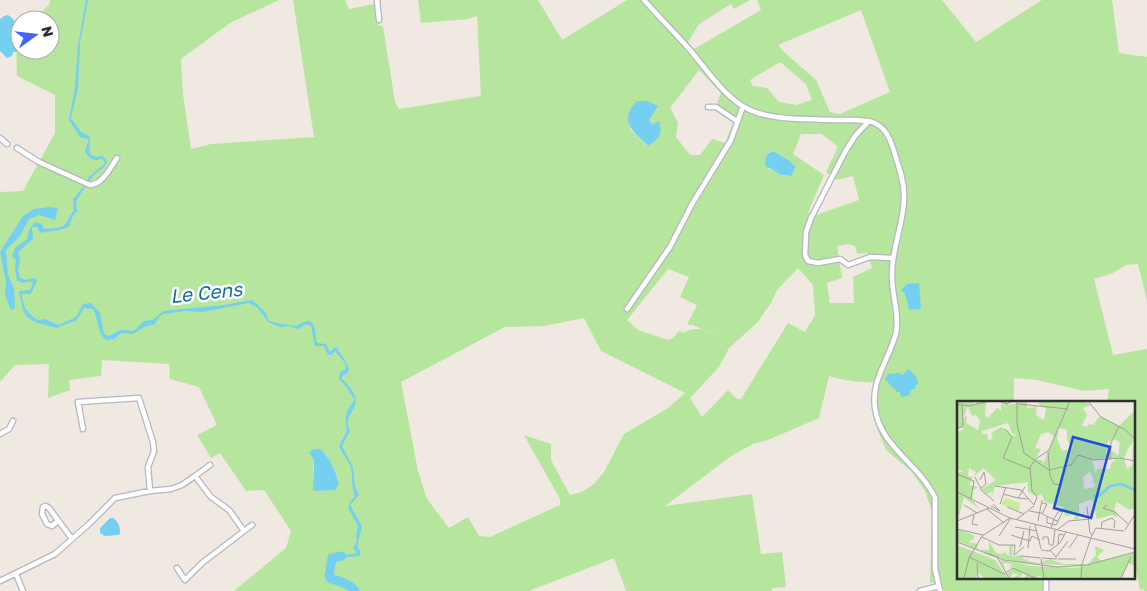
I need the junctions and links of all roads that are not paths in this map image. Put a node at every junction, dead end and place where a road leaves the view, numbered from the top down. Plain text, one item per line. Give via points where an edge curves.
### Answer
1 (378, 0) edge
2 (644, 0) edge
3 (379, 20) dead end
4 (743, 106) junction
5 (708, 107) dead end
6 (737, 121) junction
7 (868, 122) junction
8 (0, 138) edge
9 (6, 144) dead end
10 (17, 148) dead end
11 (117, 158) dead end
12 (893, 258) junction
13 (628, 309) dead end
14 (13, 421) dead end
15 (83, 428) dead end
16 (0, 434) edge
17 (210, 465) dead end
18 (195, 476) junction
19 (150, 491) junction
20 (58, 521) junction
21 (252, 524) dead end
22 (244, 531) junction
23 (72, 539) junction
24 (177, 568) dead end
25 (16, 574) junction
26 (1046, 578) edge
27 (0, 581) edge
28 (940, 588) edge
29 (23, 591) edge
30 (920, 591) edge
31 (1046, 591) edge

1 - 3 street
2 - 4 street via 716,82
4 - 6 street
4 - 7 street via 769,115
5 - 6 street via 716,107
6 - 13 street via 731,140 670,247
7 - 12 street via 882,128 892,145 904,188 904,207
7 - 12 street via 854,136 811,218 805,238 805,255 811,263 841,259 848,264 870,257
8 - 9 street
10 - 11 street via 39,162 90,185 101,181
12 - 28 street via 892,286 897,326 874,388 875,410 888,441 922,476 934,498 935,569
14 - 16 street via 9,429
15 - 19 street via 78,402 138,398 153,442 154,451 148,467
17 - 18 street
18 - 19 street via 171,489
18 - 22 street via 211,497 229,510
19 - 23 street via 115,498
20 - 20 street via 48,506 43,507 42,514 47,524 52,526
20 - 23 street
21 - 22 street
22 - 24 street via 185,580
23 - 25 street via 55,554
25 - 27 street
25 - 29 street
26 - 31 street
28 - 30 street

